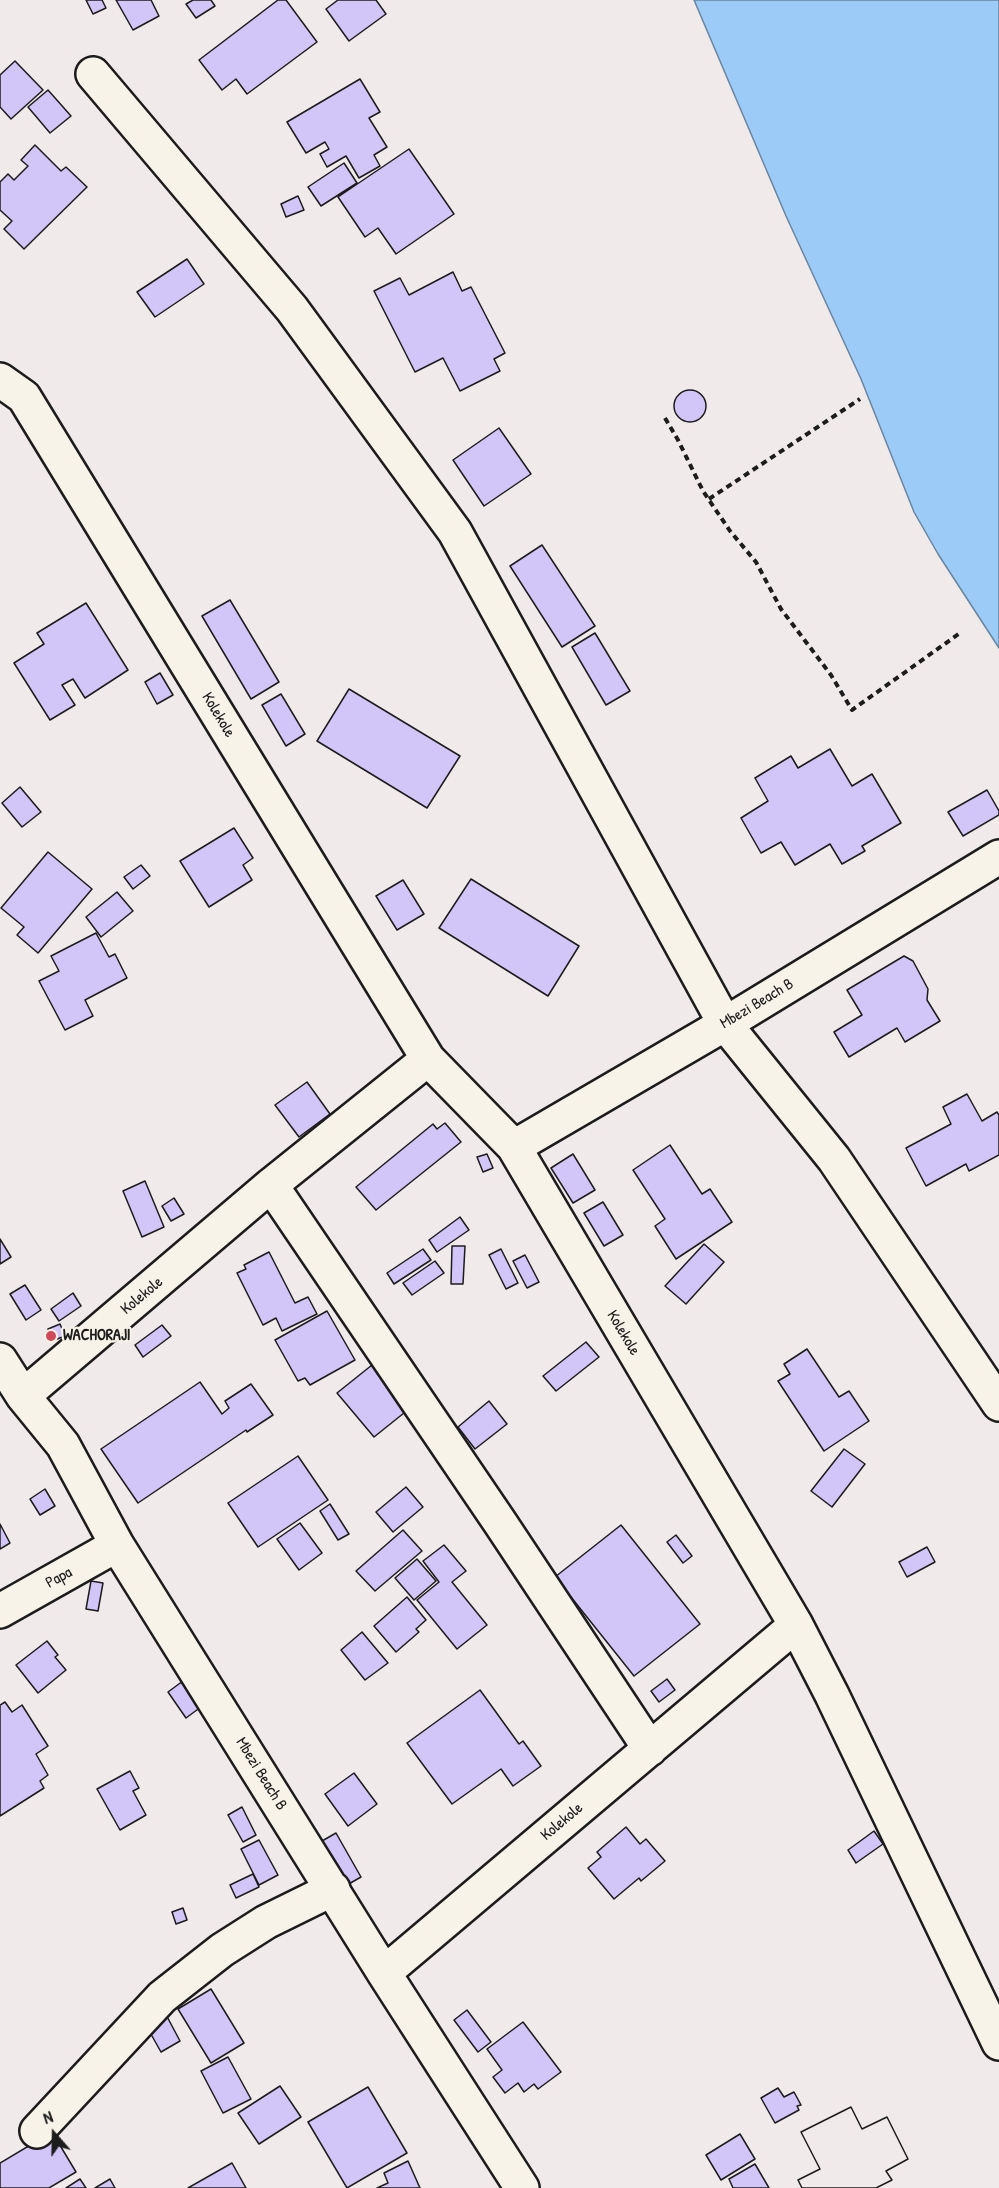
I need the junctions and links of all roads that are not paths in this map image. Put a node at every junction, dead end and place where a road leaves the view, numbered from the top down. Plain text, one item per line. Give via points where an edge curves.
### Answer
1 (93, 74) dead end
2 (0, 380) edge
3 (999, 857) edge
4 (725, 1024) junction
5 (428, 1059) junction
6 (514, 1147) junction
7 (272, 1185) junction
8 (0, 1360) edge
9 (23, 1396) junction
10 (999, 1404) edge
11 (117, 1545) junction
12 (0, 1611) edge
13 (796, 1625) junction
14 (650, 1749) junction
15 (333, 1889) junction
16 (384, 1973) junction
17 (999, 2043) edge
18 (37, 2131) dead end
19 (522, 2188) edge

1 - 4 street via 292,309 455,532
2 - 5 street, Kolekole via 24,397
3 - 4 street, Mbezi Beach B
4 - 6 street, Mbezi Beach B
4 - 10 street via 834,1159
5 - 6 street, Kolekole
5 - 7 street, Kolekole
6 - 13 street, Kolekole
7 - 9 street, Kolekole
7 - 14 street
8 - 9 street, Mbezi Beach B
9 - 11 street, Mbezi Beach B via 63,1445
11 - 12 street, Papa
11 - 15 street, Mbezi Beach B
13 - 14 street, Kolekole
13 - 17 street, Kolekole
14 - 16 street, Kolekole
15 - 16 street, Mbezi Beach B
15 - 18 street via 293,1907 222,1950 162,1997
16 - 19 street, Mbezi Beach B

